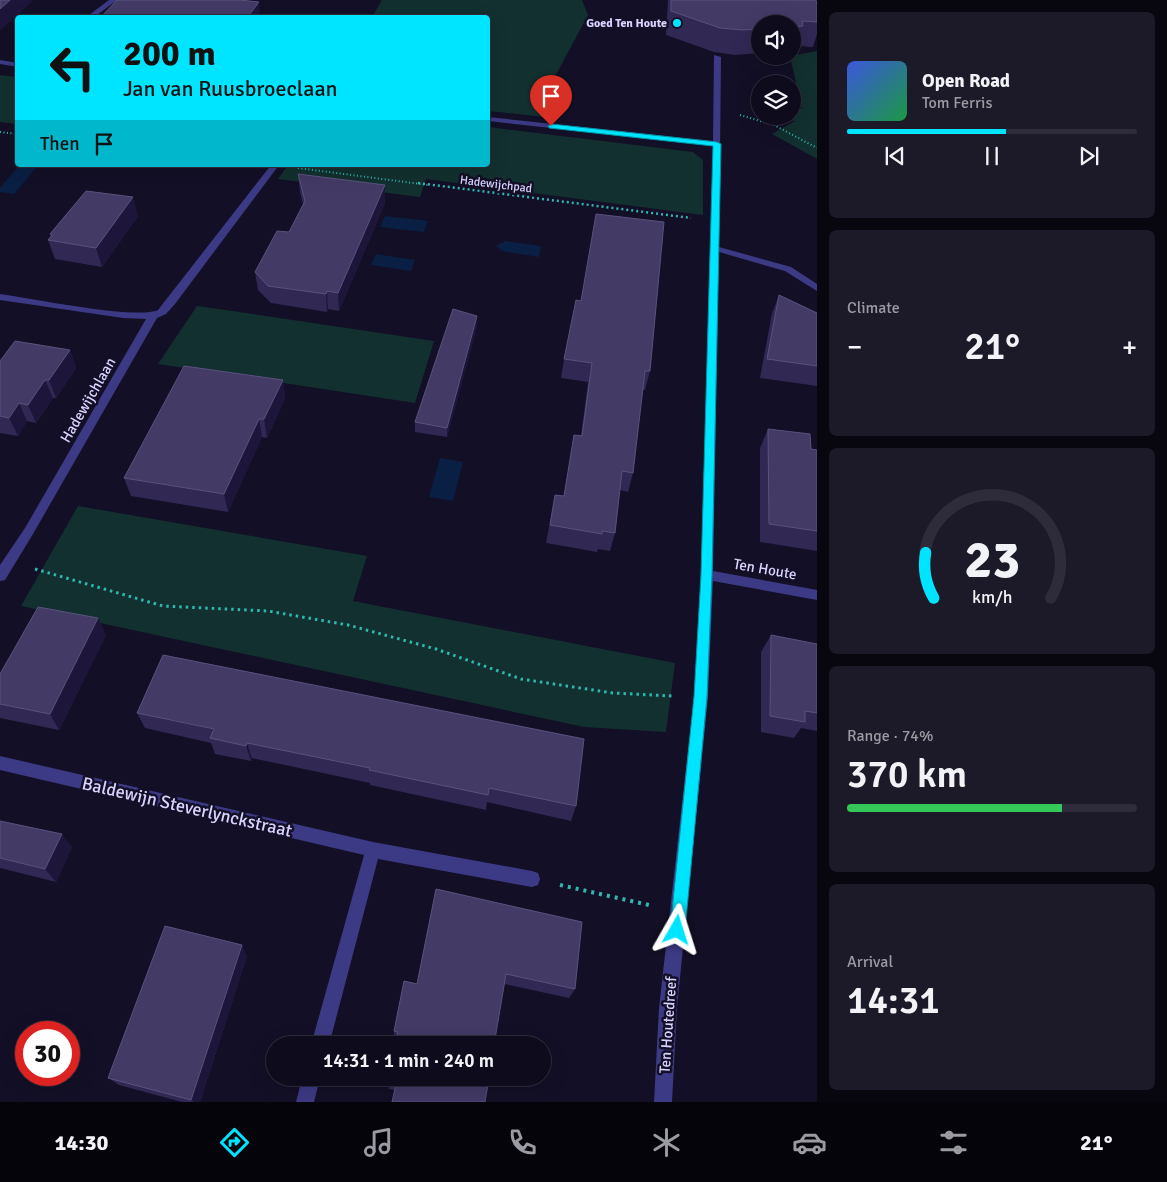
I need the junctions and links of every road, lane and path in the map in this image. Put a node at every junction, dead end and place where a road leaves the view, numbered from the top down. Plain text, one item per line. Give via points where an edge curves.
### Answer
1 (114, 0) edge
2 (92, 15) edge
3 (716, 57) dead end
4 (0, 62) edge
5 (15, 64) edge
6 (716, 110) junction
7 (490, 119) edge
8 (0, 132) edge
9 (15, 134) edge
10 (717, 144) junction
11 (817, 148) edge
12 (273, 167) edge
13 (296, 168) dead end
14 (714, 222) junction
15 (714, 248) junction
16 (817, 288) edge
17 (0, 297) edge
18 (153, 316) junction
19 (7, 564) junction
20 (707, 575) junction
21 (0, 576) edge
22 (817, 595) edge
23 (701, 697) junction
24 (0, 763) edge
25 (373, 850) junction
26 (532, 880) joint
27 (680, 911) junction
28 (322, 1036) edge
29 (309, 1086) edge
30 (305, 1102) edge
31 (663, 1102) edge

1 - 2 street
3 - 6 street, Ten Houtedreef
4 - 5 street
6 - 10 street, Ten Houtedreef
6 - 11 path via 774,125
7 - 10 street
8 - 9 path
10 - 14 street, Ten Houtedreef
12 - 18 street, Hadewijchlaan via 171,302
13 - 14 path, Hadewijchpad
14 - 15 street, Ten Houtedreef
15 - 16 street via 788,269
15 - 20 street, Ten Houtedreef
17 - 18 street
18 - 19 street, Hadewijchlaan via 49,498
19 - 21 street, Hadewijchlaan
19 - 23 path via 54,574 163,606 268,611 348,624 436,649 521,679 613,693
20 - 22 street, Ten Houte
20 - 23 street, Ten Houtedreef
23 - 27 street, Ten Houtedreef
24 - 25 street, Baldewijn Steverlynckstraat
25 - 26 street, Baldewijn Steverlynckstraat
25 - 28 street
26 - 27 path
27 - 31 street, Ten Houtedreef via 668,1008
29 - 30 street

